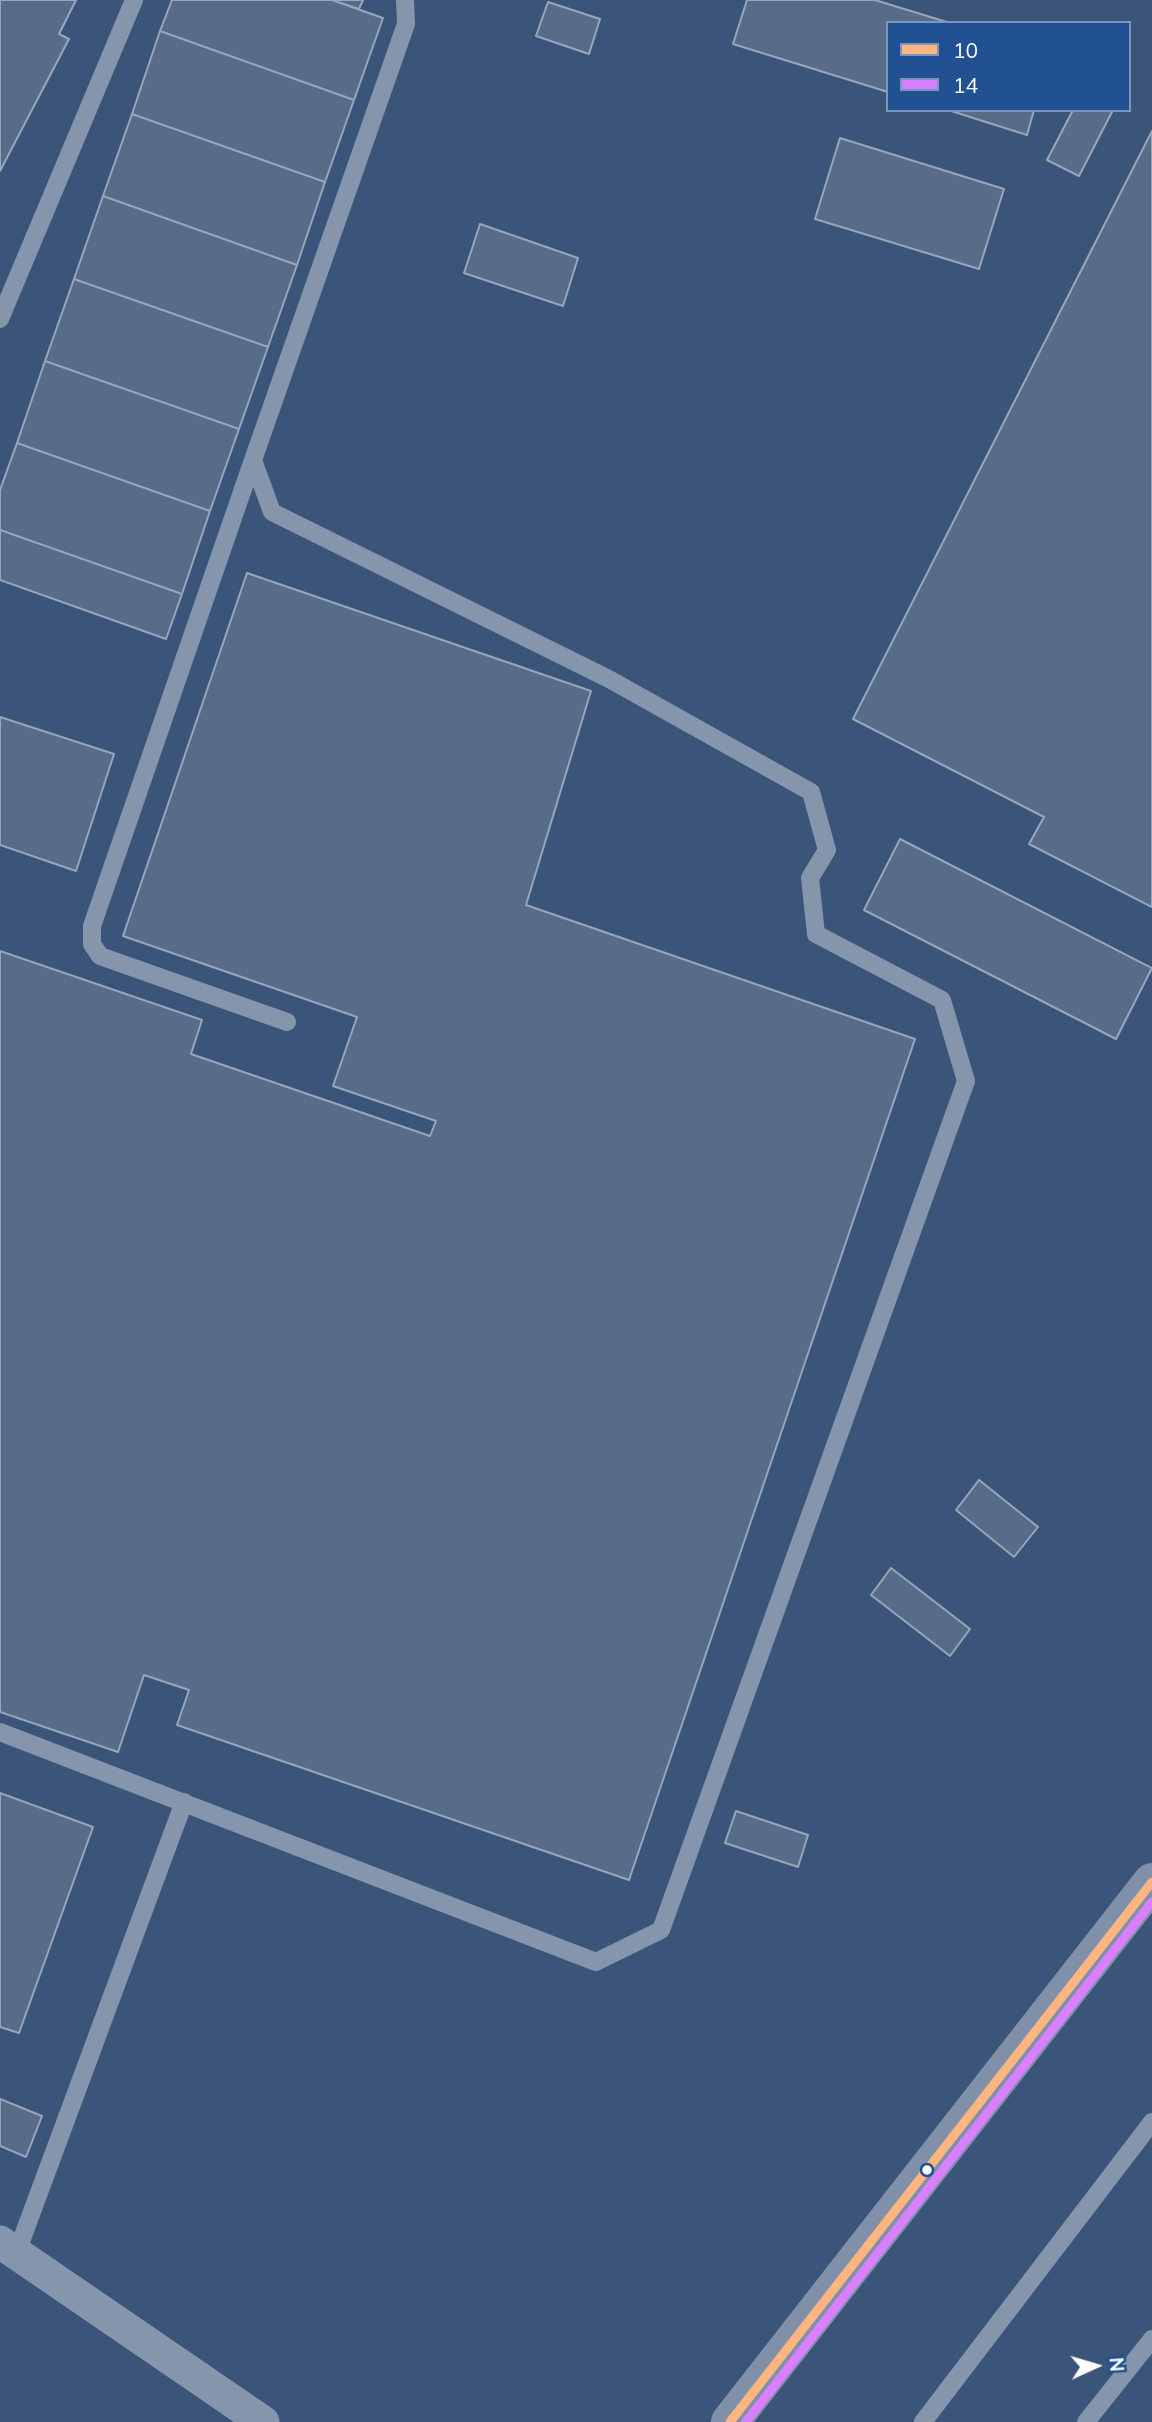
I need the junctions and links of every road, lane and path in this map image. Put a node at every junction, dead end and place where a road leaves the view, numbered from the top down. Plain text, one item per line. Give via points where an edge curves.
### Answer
1 (134, 0) edge
2 (405, 0) edge
3 (0, 319) edge
4 (253, 460) junction
5 (287, 1022) dead end
6 (0, 1732) edge
7 (184, 1802) junction
8 (1152, 1882) edge
9 (1152, 2122) edge
10 (8, 2247) edge
11 (1152, 2339) edge
12 (263, 2422) edge
13 (730, 2422) edge
14 (923, 2422) edge
15 (1086, 2422) edge

1 - 3 lane
2 - 4 lane via 407,24
4 - 5 lane via 92,926 92,944 100,956
4 - 7 lane via 272,512 609,679 811,792 827,850 810,878 816,934 943,1000 966,1081 661,1930 596,1962
6 - 7 lane
7 - 10 lane
8 - 13 street
9 - 14 lane
10 - 12 street
11 - 15 lane

